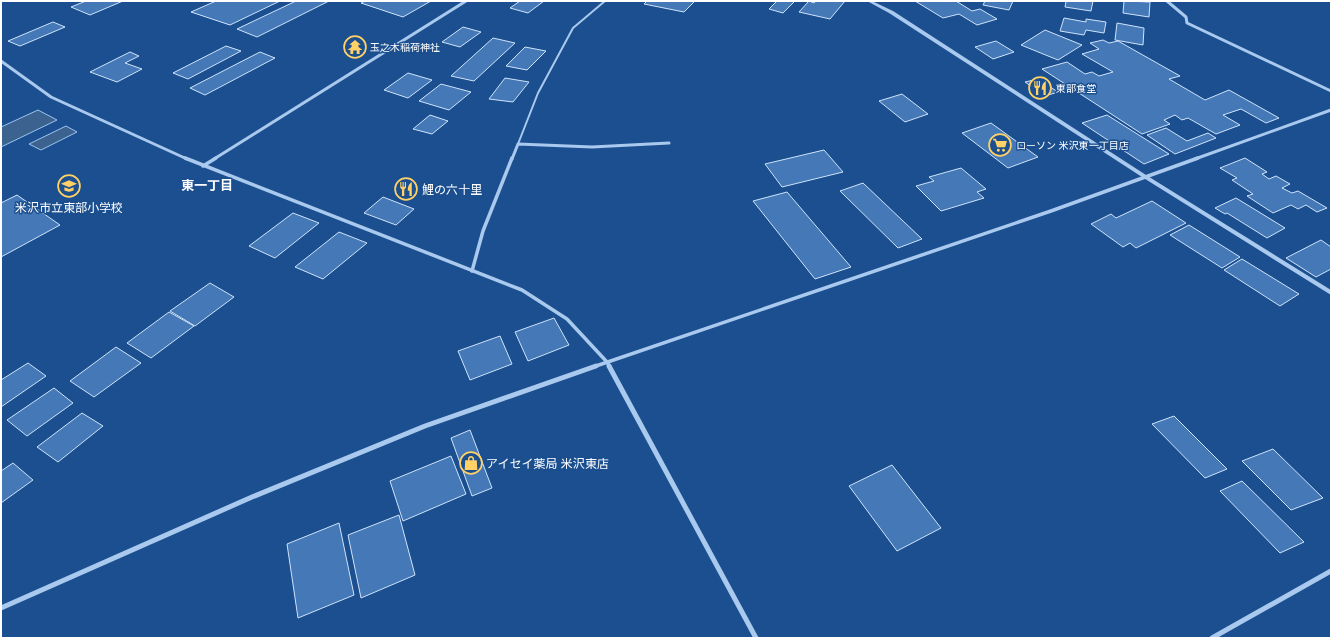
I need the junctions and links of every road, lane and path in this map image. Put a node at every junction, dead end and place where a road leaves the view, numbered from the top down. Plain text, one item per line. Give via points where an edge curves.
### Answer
1 (466, 1) edge
2 (605, 1) edge
3 (869, 1) edge
4 (1167, 1) edge
5 (1, 61) edge
6 (1331, 91) edge
7 (1331, 110) edge
8 (669, 143) dead end
9 (518, 144) junction
10 (203, 166) junction
11 (1144, 176) junction
12 (472, 271) junction
13 (1331, 293) edge
14 (607, 362) junction
15 (1331, 571) edge
16 (1, 608) edge
17 (756, 638) edge
18 (1212, 638) edge

1 - 10 street
2 - 9 lane via 573,28 538,93
3 - 11 street via 891,12
4 - 6 street via 1186,17 1187,22
5 - 10 street via 51,97
7 - 11 street
8 - 9 street via 592,147
9 - 12 street via 483,231
10 - 12 street
11 - 13 street
11 - 14 street via 1029,218
12 - 14 street via 522,290 567,319
14 - 16 street via 425,426 252,497
14 - 17 street
15 - 18 street

